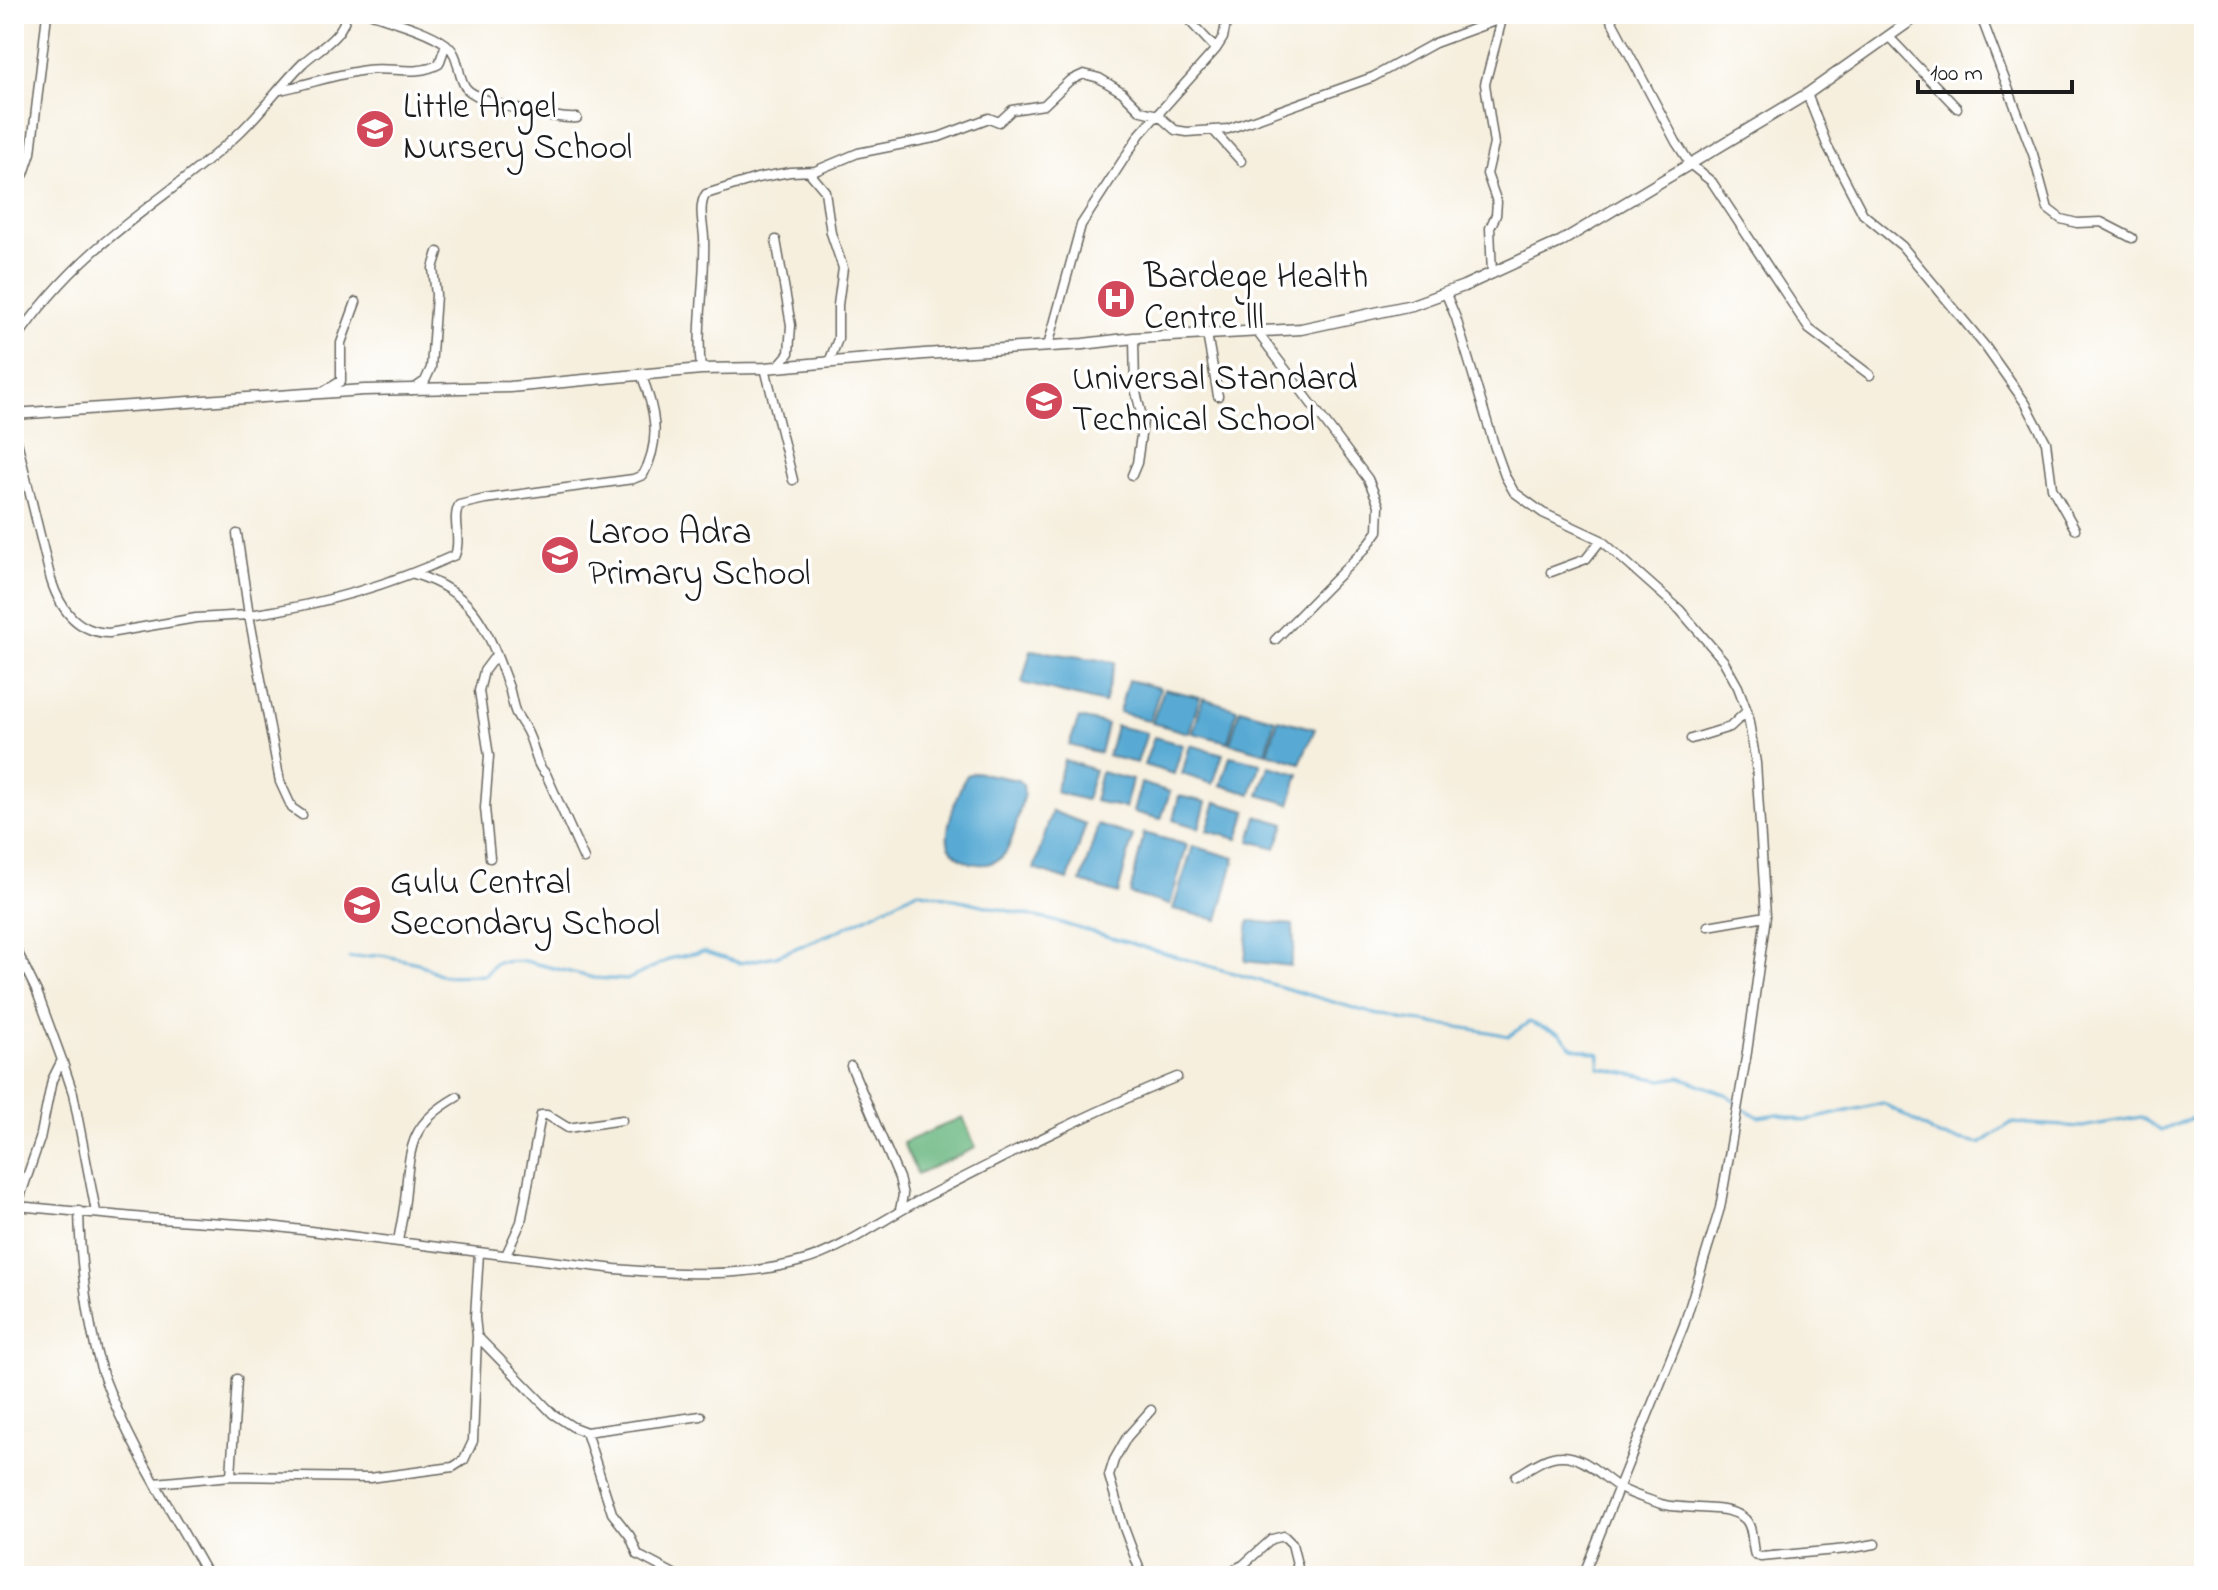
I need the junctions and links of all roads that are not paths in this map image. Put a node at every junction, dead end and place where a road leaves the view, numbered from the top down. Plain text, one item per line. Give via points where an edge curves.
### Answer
1 (47, 14) edge
2 (346, 14) edge
3 (372, 14) edge
4 (1183, 14) edge
5 (1228, 14) edge
6 (1514, 14) edge
7 (1608, 14) edge
8 (1920, 14) edge
9 (1980, 14) edge
10 (1502, 19) junction
11 (1889, 37) junction
12 (446, 44) junction
13 (1216, 49) junction
14 (280, 90) junction
15 (1807, 94) junction
16 (1957, 108) dead end
17 (1158, 115) junction
18 (577, 118) dead end
19 (1213, 130) junction
20 (1241, 161) dead end
21 (1691, 165) junction
22 (809, 172) junction
23 (14, 185) edge
24 (2132, 238) dead end
25 (776, 240) dead end
26 (438, 252) dead end
27 (1492, 274) junction
28 (1446, 294) junction
29 (356, 302) dead end
30 (1258, 333) junction
31 (1207, 334) junction
32 (1134, 338) junction
33 (14, 343) edge
34 (1048, 346) junction
35 (829, 362) junction
36 (777, 367) junction
37 (765, 368) junction
38 (701, 369) junction
39 (641, 374) junction
40 (1870, 375) dead end
41 (412, 390) junction
42 (319, 394) junction
43 (1218, 396) dead end
44 (14, 414) edge
45 (14, 429) edge
46 (1132, 475) dead end
47 (793, 480) dead end
48 (2075, 529) dead end
49 (237, 534) dead end
50 (1601, 540) junction
51 (1551, 572) dead end
52 (413, 574) junction
53 (249, 615) junction
54 (1275, 640) dead end
55 (496, 655) junction
56 (1747, 711) junction
57 (1691, 739) dead end
58 (302, 815) dead end
59 (490, 858) dead end
60 (584, 859) dead end
61 (1766, 916) junction
62 (1708, 926) dead end
63 (14, 945) edge
64 (62, 1060) junction
65 (851, 1066) dead end
66 (1177, 1077) dead end
67 (457, 1097) dead end
68 (622, 1120) dead end
69 (16, 1206) edge
70 (79, 1211) junction
71 (899, 1211) junction
72 (96, 1212) junction
73 (398, 1241) junction
74 (479, 1253) junction
75 (506, 1255) junction
76 (477, 1336) junction
77 (237, 1379) dead end
78 (1151, 1410) dead end
79 (701, 1416) dead end
80 (586, 1432) junction
81 (231, 1476) junction
82 (1516, 1476) dead end
83 (155, 1483) junction
84 (1619, 1487) junction
85 (1875, 1544) dead end
86 (674, 1574) dead end
87 (208, 1576) edge
88 (1143, 1576) edge
89 (1220, 1576) edge
90 (1300, 1576) edge
91 (1583, 1576) edge

1 - 23 street via 31,153
2 - 14 street via 340,31
3 - 12 street
4 - 13 street
5 - 13 street
6 - 10 street
7 - 21 street
8 - 11 street
9 - 24 street via 2048,209 2061,219 2101,222
10 - 19 street via 1435,43 1373,77 1248,123
10 - 27 street via 1485,84 1494,144 1487,174 1497,202 1490,228
11 - 15 street
11 - 16 street
12 - 14 street via 439,64 426,70 369,69
12 - 18 street via 470,92 540,116
13 - 17 street
14 - 33 street via 237,135 93,252 37,308
15 - 21 street
15 - 48 street via 1863,214 1902,246 1992,354 2026,404 2046,442 2052,488
17 - 19 street via 1175,130
17 - 22 street via 1144,112 1113,87 1084,74 1044,105 1012,110 999,122 987,119 939,137 858,153
17 - 34 street via 1081,225
19 - 20 street
21 - 27 street via 1560,242
21 - 40 street via 1712,182 1809,329
22 - 35 street via 825,191 843,268 838,339
22 - 38 street via 757,178 703,197
25 - 36 street via 791,325 789,353
26 - 41 street via 433,268 431,368
27 - 28 street
28 - 30 street via 1314,326
28 - 50 street via 1514,492 1543,513
29 - 42 street via 341,343 341,381
30 - 31 street
30 - 54 street via 1368,479 1380,519 1365,549
31 - 32 street
31 - 43 street
32 - 34 street
32 - 46 street via 1135,388 1143,421
34 - 35 street
35 - 36 street
36 - 37 street
37 - 38 street
37 - 47 street
38 - 39 street
39 - 41 street
39 - 52 street via 656,428 643,475 459,505 455,555
41 - 42 street
42 - 44 street
45 - 53 street via 51,580 77,623 109,633
49 - 53 street
50 - 51 street via 1586,559
50 - 56 street via 1680,610 1723,660
52 - 53 street via 292,609
52 - 55 street via 444,585 473,609
53 - 58 street via 282,789
55 - 59 street via 484,671 479,691 489,756 485,808
55 - 60 street via 538,767
56 - 57 street via 1730,727
56 - 61 street via 1756,763
61 - 62 street
61 - 84 street via 1717,1219 1684,1325
63 - 64 street
64 - 69 street
64 - 72 street
65 - 71 street via 899,1178
66 - 71 street via 1034,1141
67 - 73 street via 427,1117 414,1137
68 - 75 street via 568,1128 541,1115 521,1222
69 - 70 street
70 - 72 street
70 - 83 street via 98,1357
71 - 75 street via 804,1261 742,1272 668,1274
72 - 73 street
73 - 74 street
74 - 75 street
74 - 76 street
76 - 80 street via 553,1414
76 - 81 street via 473,1441 464,1460 453,1467 370,1478
77 - 81 street
78 - 88 street via 1127,1437 1109,1476
79 - 80 street
80 - 86 street via 612,1513 638,1555
81 - 83 street
82 - 84 street via 1564,1455
83 - 87 street
84 - 85 street via 1666,1505 1712,1508 1746,1519 1753,1550 1761,1557
84 - 91 street
89 - 90 street via 1279,1536 1292,1544

